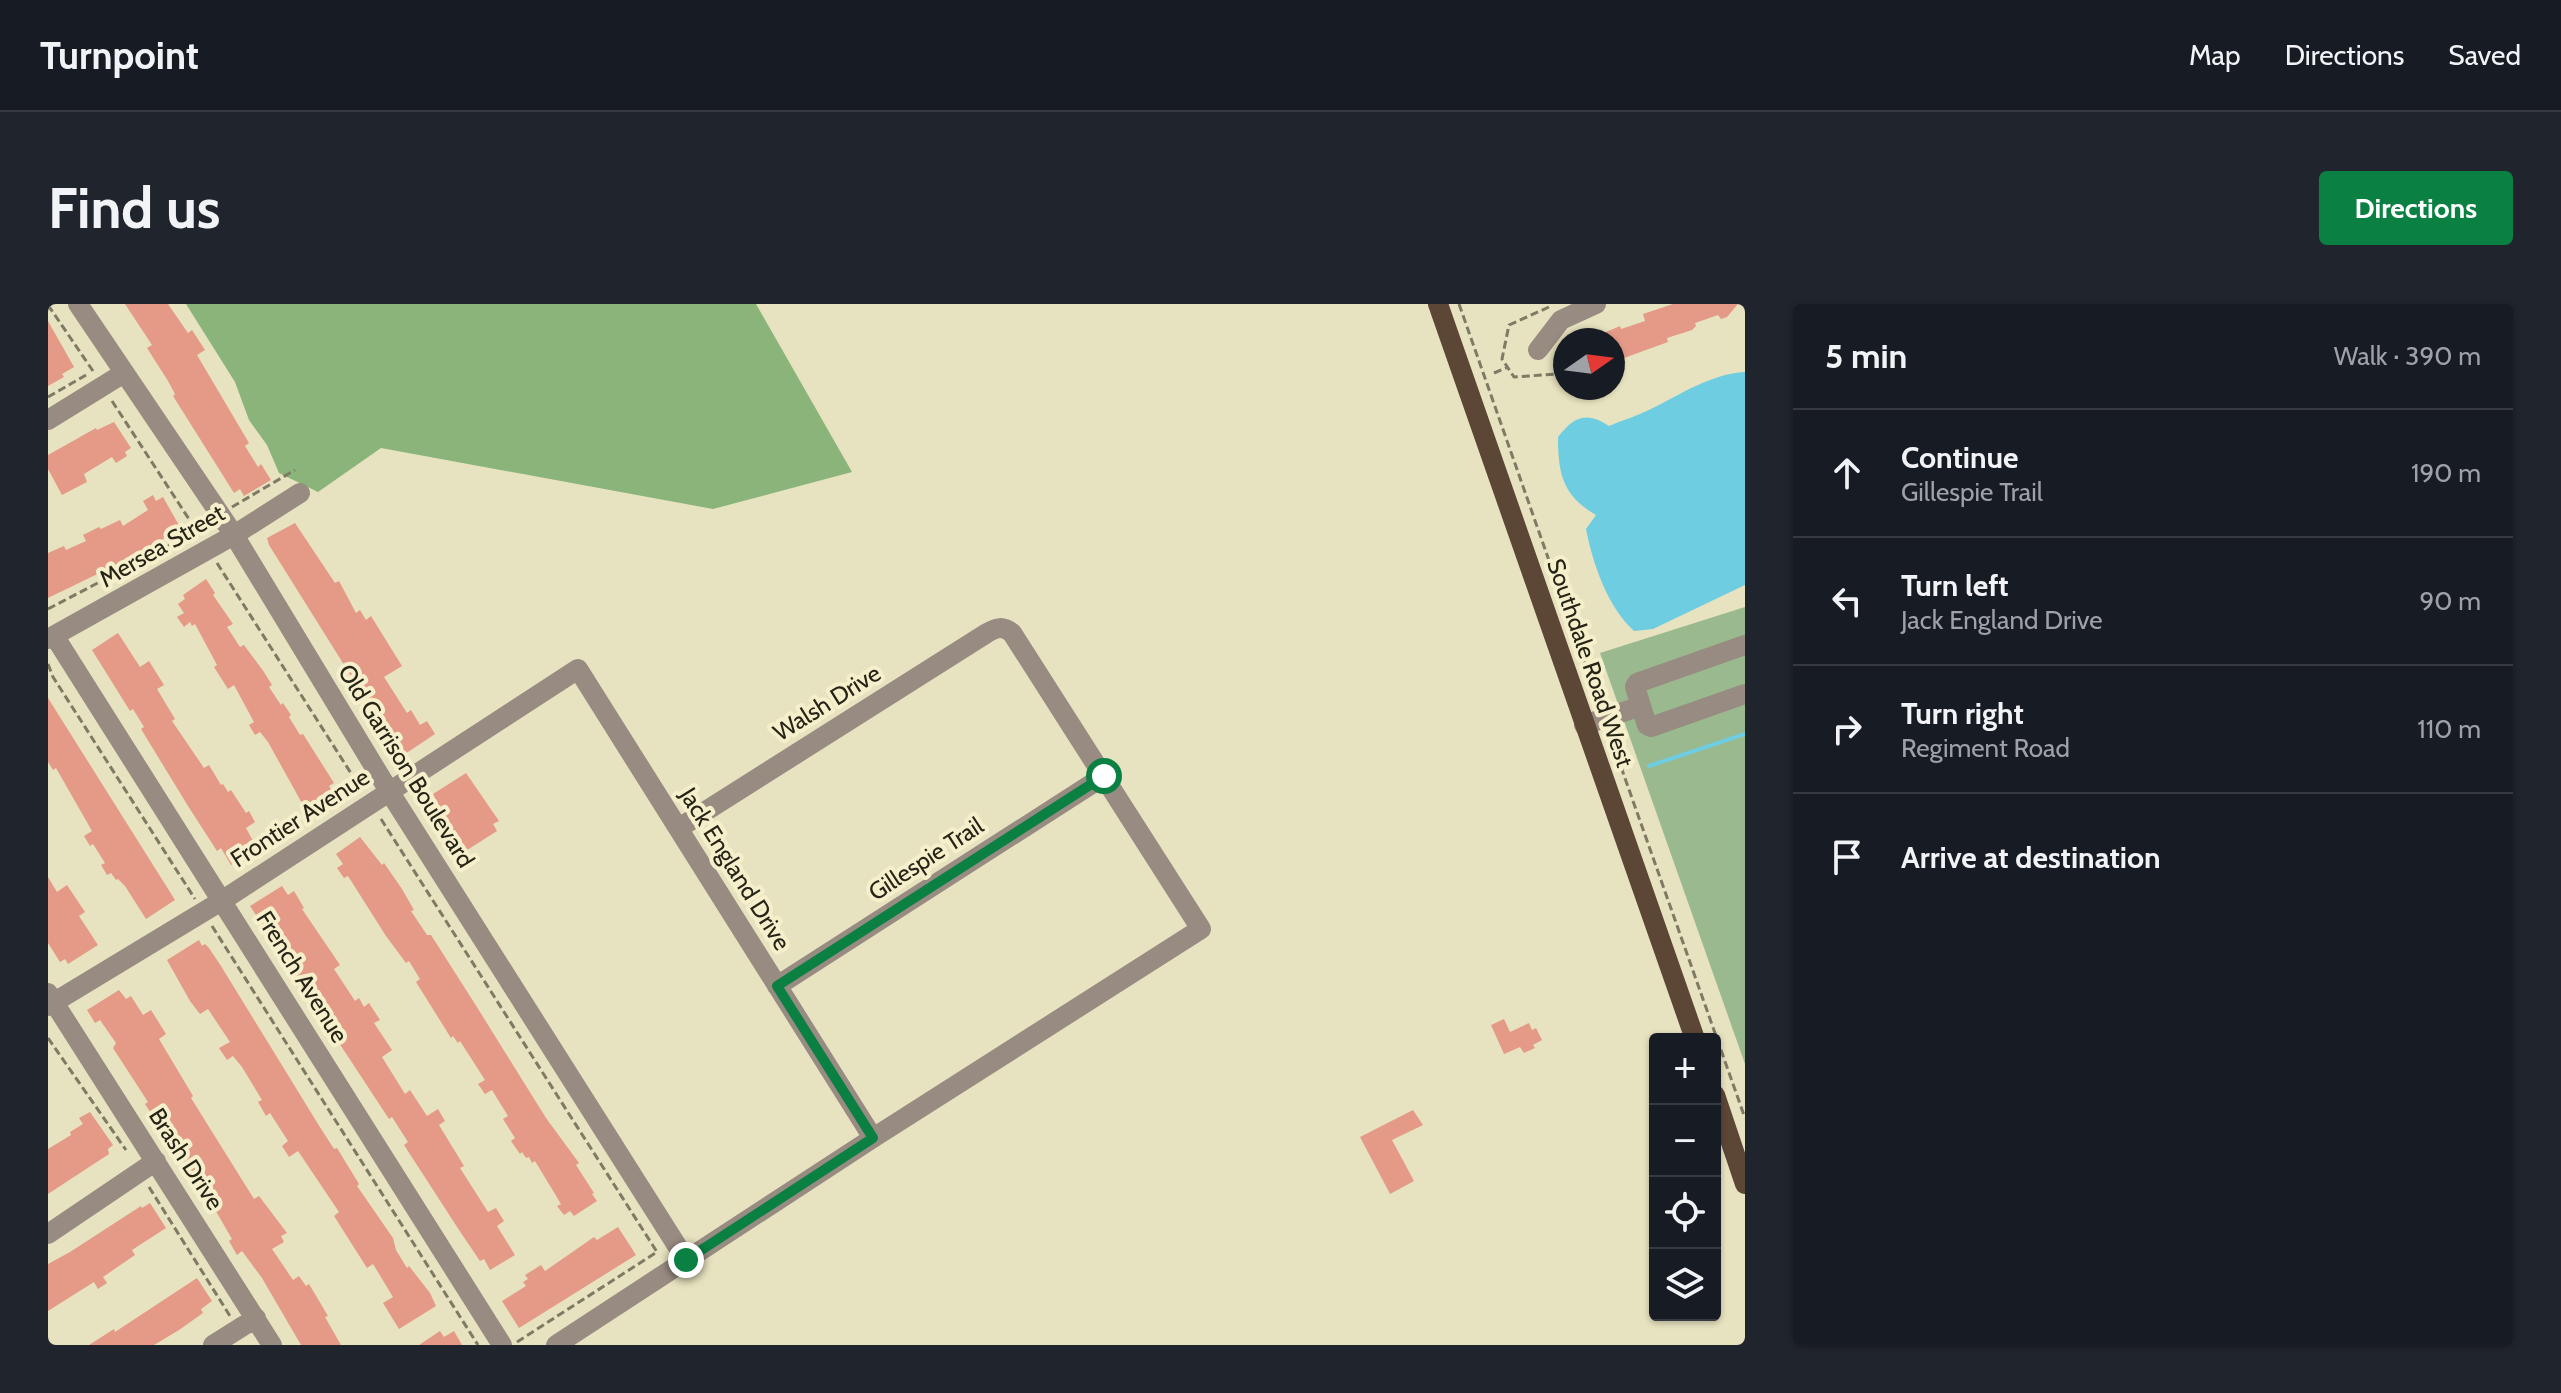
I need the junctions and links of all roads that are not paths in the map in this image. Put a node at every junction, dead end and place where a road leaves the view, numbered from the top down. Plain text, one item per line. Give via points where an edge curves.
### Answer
1 (78, 304) edge
2 (1438, 304) edge
3 (1596, 304) edge
4 (1538, 350) dead end
5 (124, 373) junction
6 (48, 420) edge
7 (300, 493) dead end
8 (234, 535) junction
9 (52, 638) edge
10 (1745, 645) edge
11 (578, 669) joint
12 (1745, 694) edge
13 (1641, 706) junction
14 (1584, 725) junction
15 (1104, 776) junction
16 (389, 791) junction
17 (679, 828) junction
18 (223, 900) junction
19 (777, 986) junction
20 (50, 1000) edge
21 (1693, 1033) edge
22 (1718, 1105) edge
23 (873, 1138) junction
24 (156, 1161) junction
25 (1744, 1178) edge
26 (48, 1234) edge
27 (686, 1260) junction
28 (256, 1318) junction
29 (213, 1345) edge
30 (272, 1345) edge
31 (502, 1345) edge
32 (556, 1345) edge

1 - 5 street, Old Garrison Boulevard
2 - 14 main road, Southdale Road West
3 - 4 street via 1561,320
5 - 6 street
5 - 8 street, Old Garrison Boulevard
7 - 8 street, Mersea Street
8 - 9 street, Mersea Street
8 - 16 street, Old Garrison Boulevard
9 - 18 street, French Avenue
10 - 13 street via 1637,683
11 - 16 street, Frontier Avenue
11 - 17 street, Jack England Drive
12 - 13 street via 1651,727
13 - 14 street
14 - 21 main road, Southdale Road West
15 - 17 street, Walsh Drive via 1012,633 996,628
15 - 19 street, Gillespie Trail
15 - 23 street via 1201,929
16 - 18 street, Frontier Avenue
16 - 27 street, Old Garrison Boulevard
17 - 19 street, Jack England Drive
18 - 20 street, Frontier Avenue
18 - 31 street, French Avenue
19 - 23 street, Jack England Drive
20 - 24 street, Brash Drive
22 - 25 main road
23 - 27 street
24 - 26 street
24 - 28 street, Brash Drive
27 - 32 street
28 - 29 street
28 - 30 street, Brash Drive

